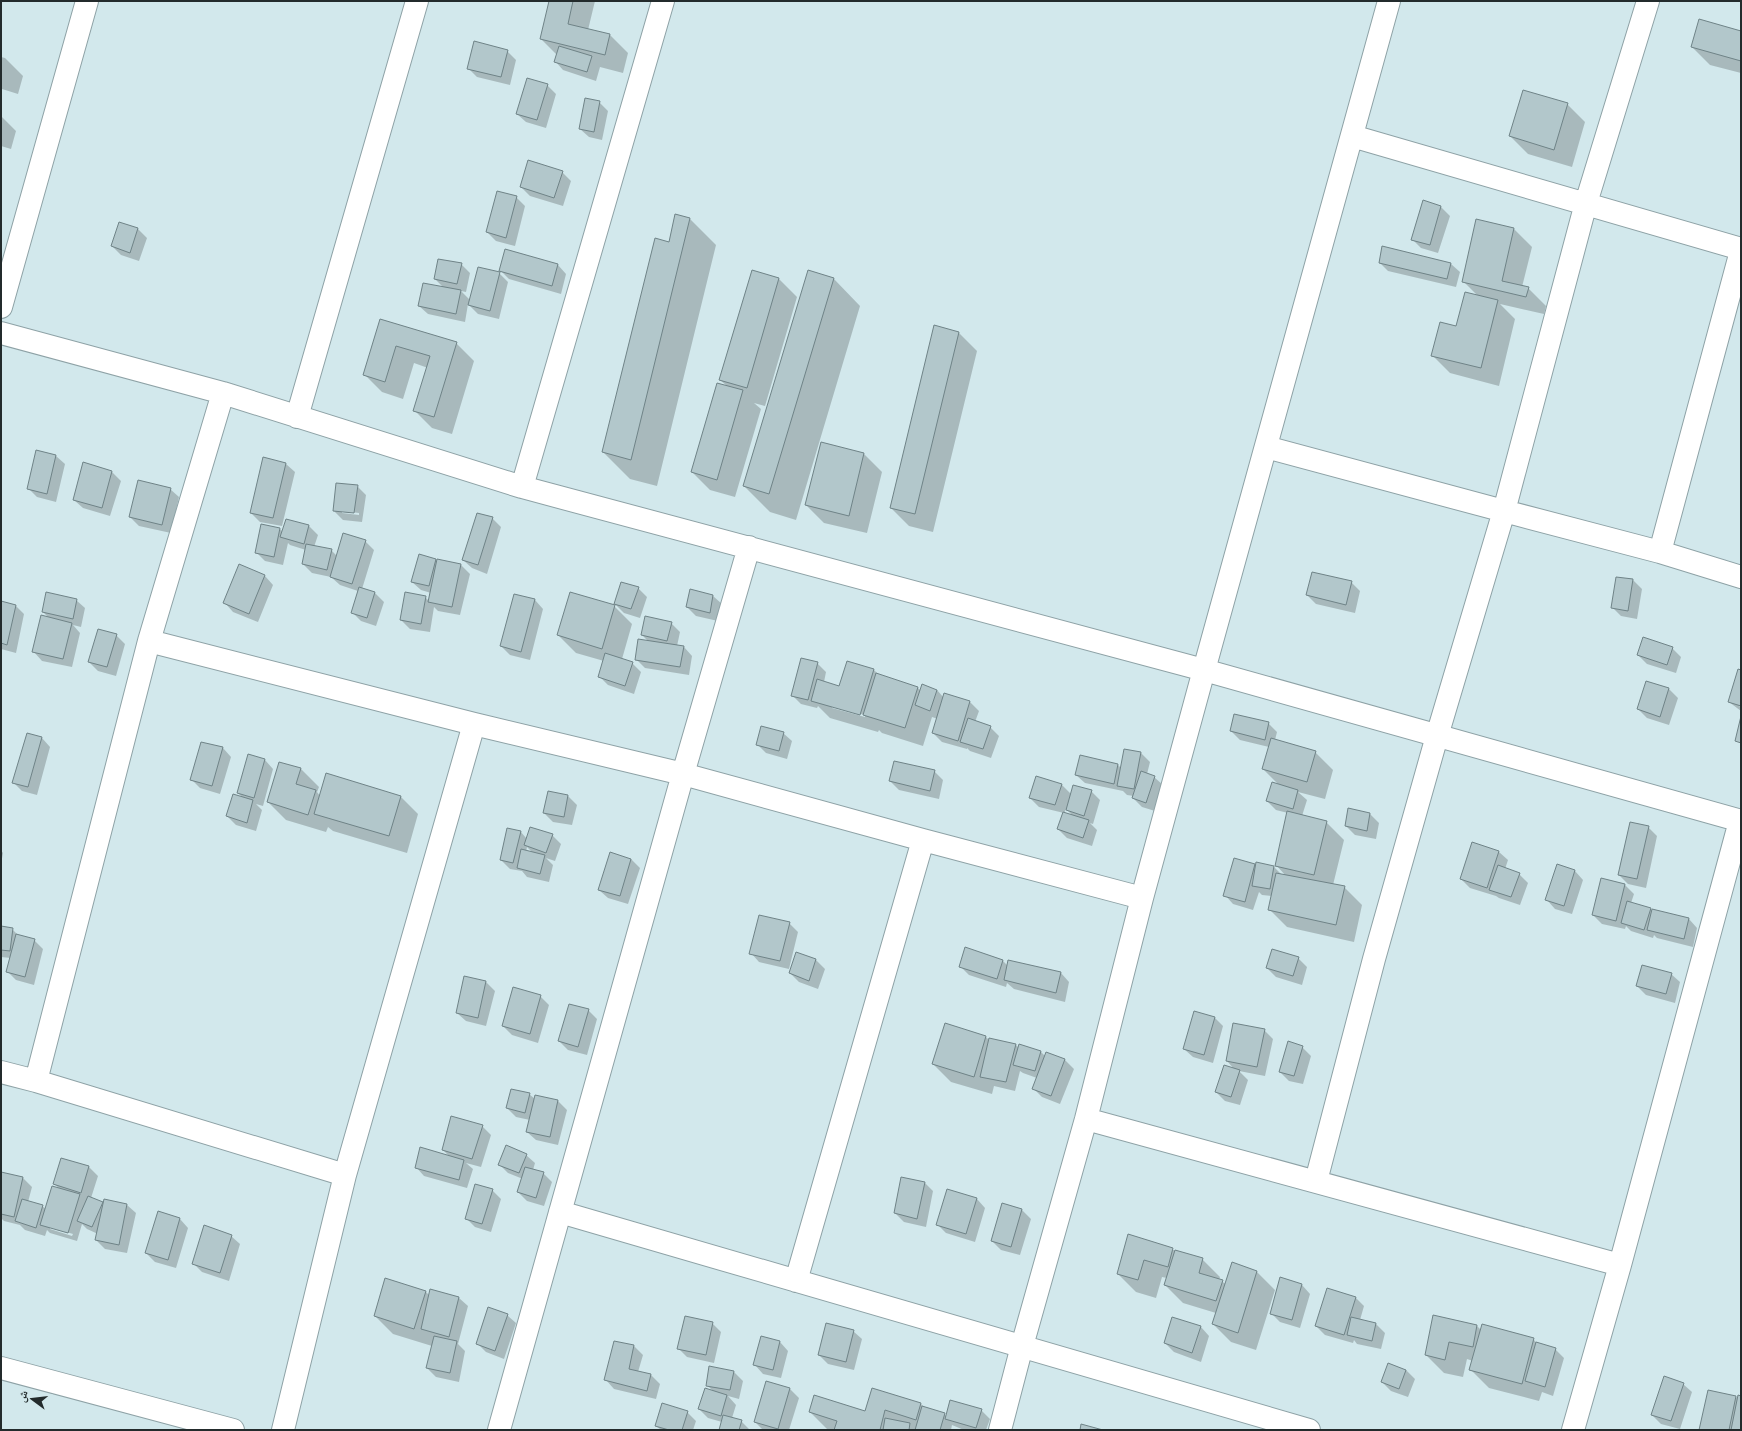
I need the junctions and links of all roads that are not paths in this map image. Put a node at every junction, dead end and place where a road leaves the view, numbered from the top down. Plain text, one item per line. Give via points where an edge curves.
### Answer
1 (87, 1) edge
2 (417, 1) edge
3 (663, 1) edge
4 (1389, 1) edge
5 (1648, 1) edge
6 (1352, 136) junction
7 (1586, 203) junction
8 (1741, 250) edge
9 (1, 307) edge
10 (1, 333) edge
11 (222, 393) junction
12 (297, 417) junction
13 (1266, 447) junction
14 (522, 487) junction
15 (1504, 511) junction
16 (749, 547) junction
17 (1660, 552) junction
18 (1741, 576) edge
19 (149, 641) junction
20 (1204, 670) junction
21 (474, 724) junction
22 (1437, 736) junction
23 (683, 774) junction
24 (1740, 821) edge
25 (924, 840) junction
26 (1142, 898) junction
27 (1, 1072) edge
28 (36, 1081) junction
29 (1086, 1120) junction
30 (345, 1175) junction
31 (1316, 1181) junction
32 (560, 1212) junction
33 (1620, 1265) junction
34 (796, 1281) junction
35 (1022, 1346) junction
36 (1, 1368) edge
37 (233, 1430) edge
38 (283, 1430) edge
39 (499, 1430) edge
40 (1000, 1430) edge
41 (1309, 1430) edge
42 (1573, 1430) edge

1 - 9 street
2 - 12 street
3 - 14 street
4 - 6 street
5 - 7 street
6 - 7 street
6 - 13 street
7 - 8 street
7 - 15 street
8 - 17 street
10 - 11 street
11 - 12 street
11 - 19 street
12 - 14 street
13 - 15 street
13 - 20 street
14 - 16 street
15 - 17 street
15 - 22 street
16 - 20 street
16 - 23 street
17 - 18 street
19 - 21 street
19 - 28 street
20 - 22 street
20 - 26 street
21 - 23 street
21 - 30 street
22 - 24 street
22 - 31 street via 1374,959
23 - 25 street
23 - 32 street
24 - 33 street
25 - 26 street
25 - 34 street
26 - 29 street
27 - 28 street
28 - 30 street
29 - 31 street
29 - 35 street
30 - 38 street
31 - 33 street
32 - 34 street
32 - 39 street
33 - 42 street
34 - 35 street
35 - 40 street
35 - 41 street
36 - 37 street

